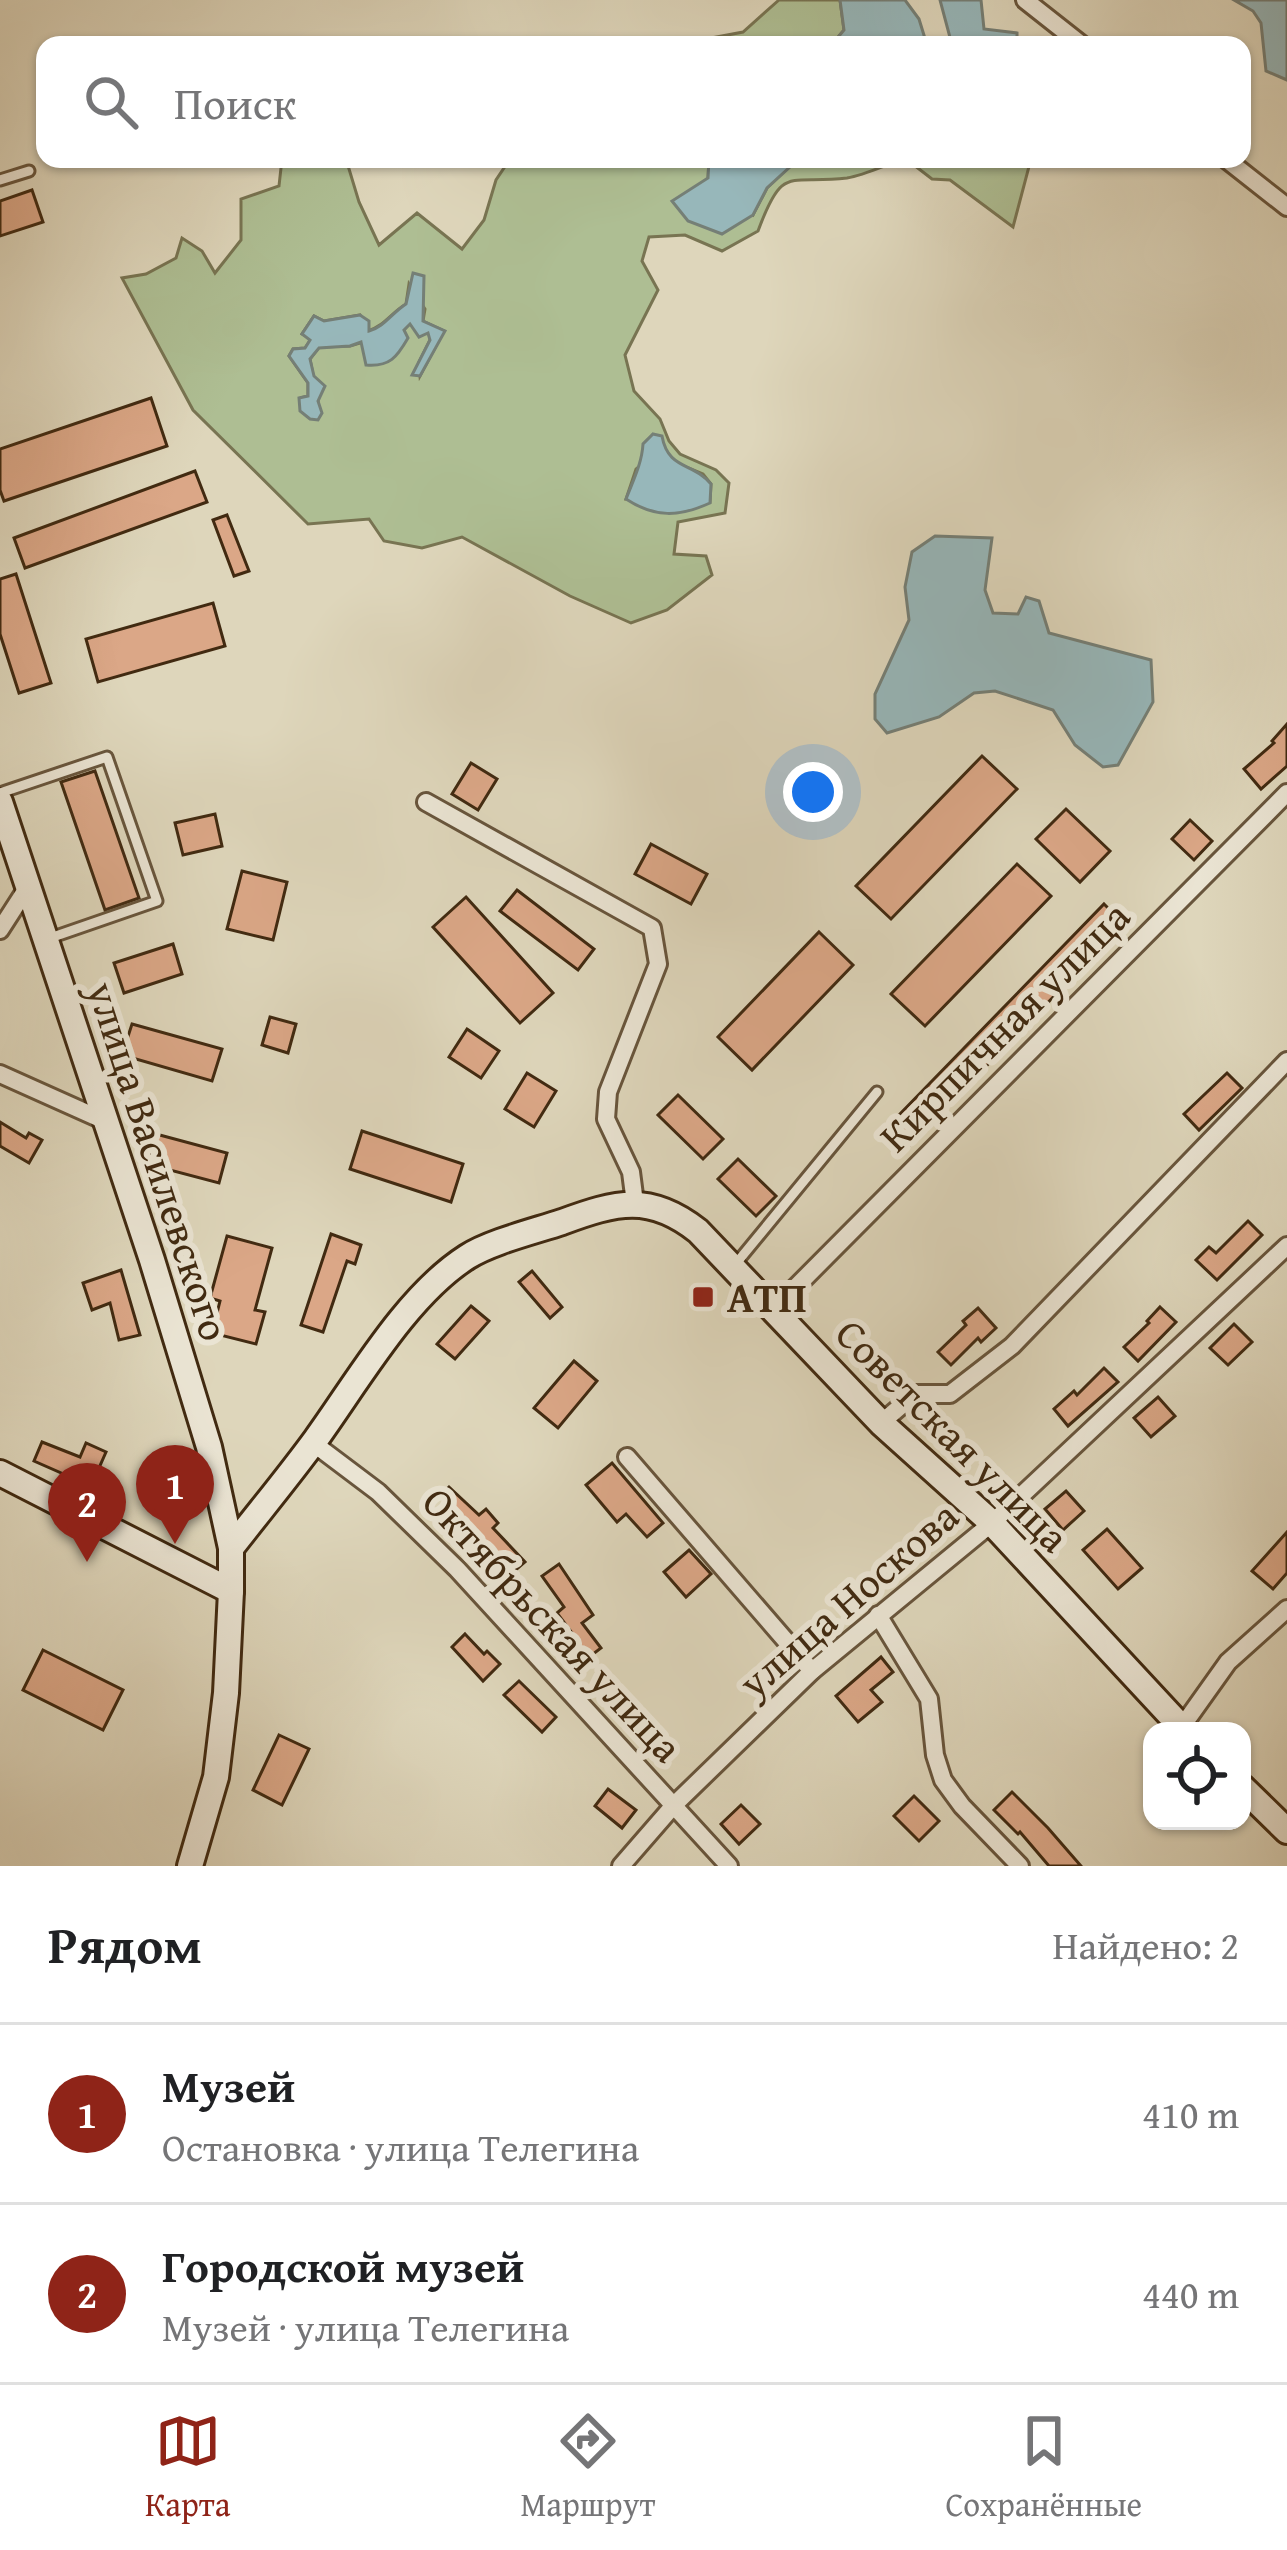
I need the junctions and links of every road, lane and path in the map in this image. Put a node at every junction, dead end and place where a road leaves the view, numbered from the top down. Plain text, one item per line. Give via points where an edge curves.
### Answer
1 (1024, 0) edge
2 (1070, 36) edge
3 (1237, 168) edge
4 (29, 171) dead end
5 (0, 180) edge
6 (1287, 207) edge
7 (1287, 793) edge
8 (0, 798) edge
9 (426, 802) dead end
10 (29, 885) junction
11 (0, 930) edge
12 (46, 939) junction
13 (1287, 1061) edge
14 (0, 1074) edge
15 (877, 1092) dead end
16 (104, 1121) junction
17 (635, 1203) junction
18 (1287, 1246) edge
19 (734, 1266) junction
20 (772, 1311) junction
21 (881, 1423) junction
22 (313, 1443) junction
23 (627, 1457) dead end
24 (0, 1473) edge
25 (992, 1523) junction
26 (231, 1548) junction
27 (231, 1591) junction
28 (1287, 1610) edge
29 (878, 1615) junction
30 (812, 1672) junction
31 (1177, 1722) edge
32 (1188, 1722) edge
33 (1251, 1796) edge
34 (674, 1805) junction
35 (1287, 1831) edge
36 (190, 1866) edge
37 (621, 1866) edge
38 (730, 1866) edge
39 (1020, 1866) edge

1 - 2 street
3 - 6 street
4 - 5 lane
7 - 20 street, Кирпичная улица
8 - 10 street, улица Василевского
8 - 12 lane via 107,757 157,901
9 - 17 street via 652,928 658,964 608,1092 606,1119 631,1172
10 - 11 street
10 - 12 street, улица Василевского
12 - 16 street, улица Василевского
13 - 21 street via 1012,1346 950,1394 915,1394
14 - 16 street
15 - 19 lane
16 - 26 street, улица Василевского via 209,1447
17 - 19 street, Советская улица via 680,1217
17 - 22 street via 470,1255 400,1323
18 - 25 street, улица Носкова
19 - 20 street, Советская улица
20 - 21 street, Советская улица
21 - 25 street, Советская улица
22 - 26 street
22 - 34 street, Октябрьская улица via 457,1569
23 - 30 street
24 - 27 street
25 - 29 street, улица Носкова
25 - 31 street, Советская улица
26 - 27 street, улица Василевского
27 - 36 street, улица Василевского via 216,1777
28 - 32 street via 1228,1662
29 - 30 street, улица Носкова
29 - 39 street via 929,1699 943,1780
30 - 34 street, улица Носкова
33 - 35 street
34 - 37 street, улица Носкова
34 - 38 street, Октябрьская улица

